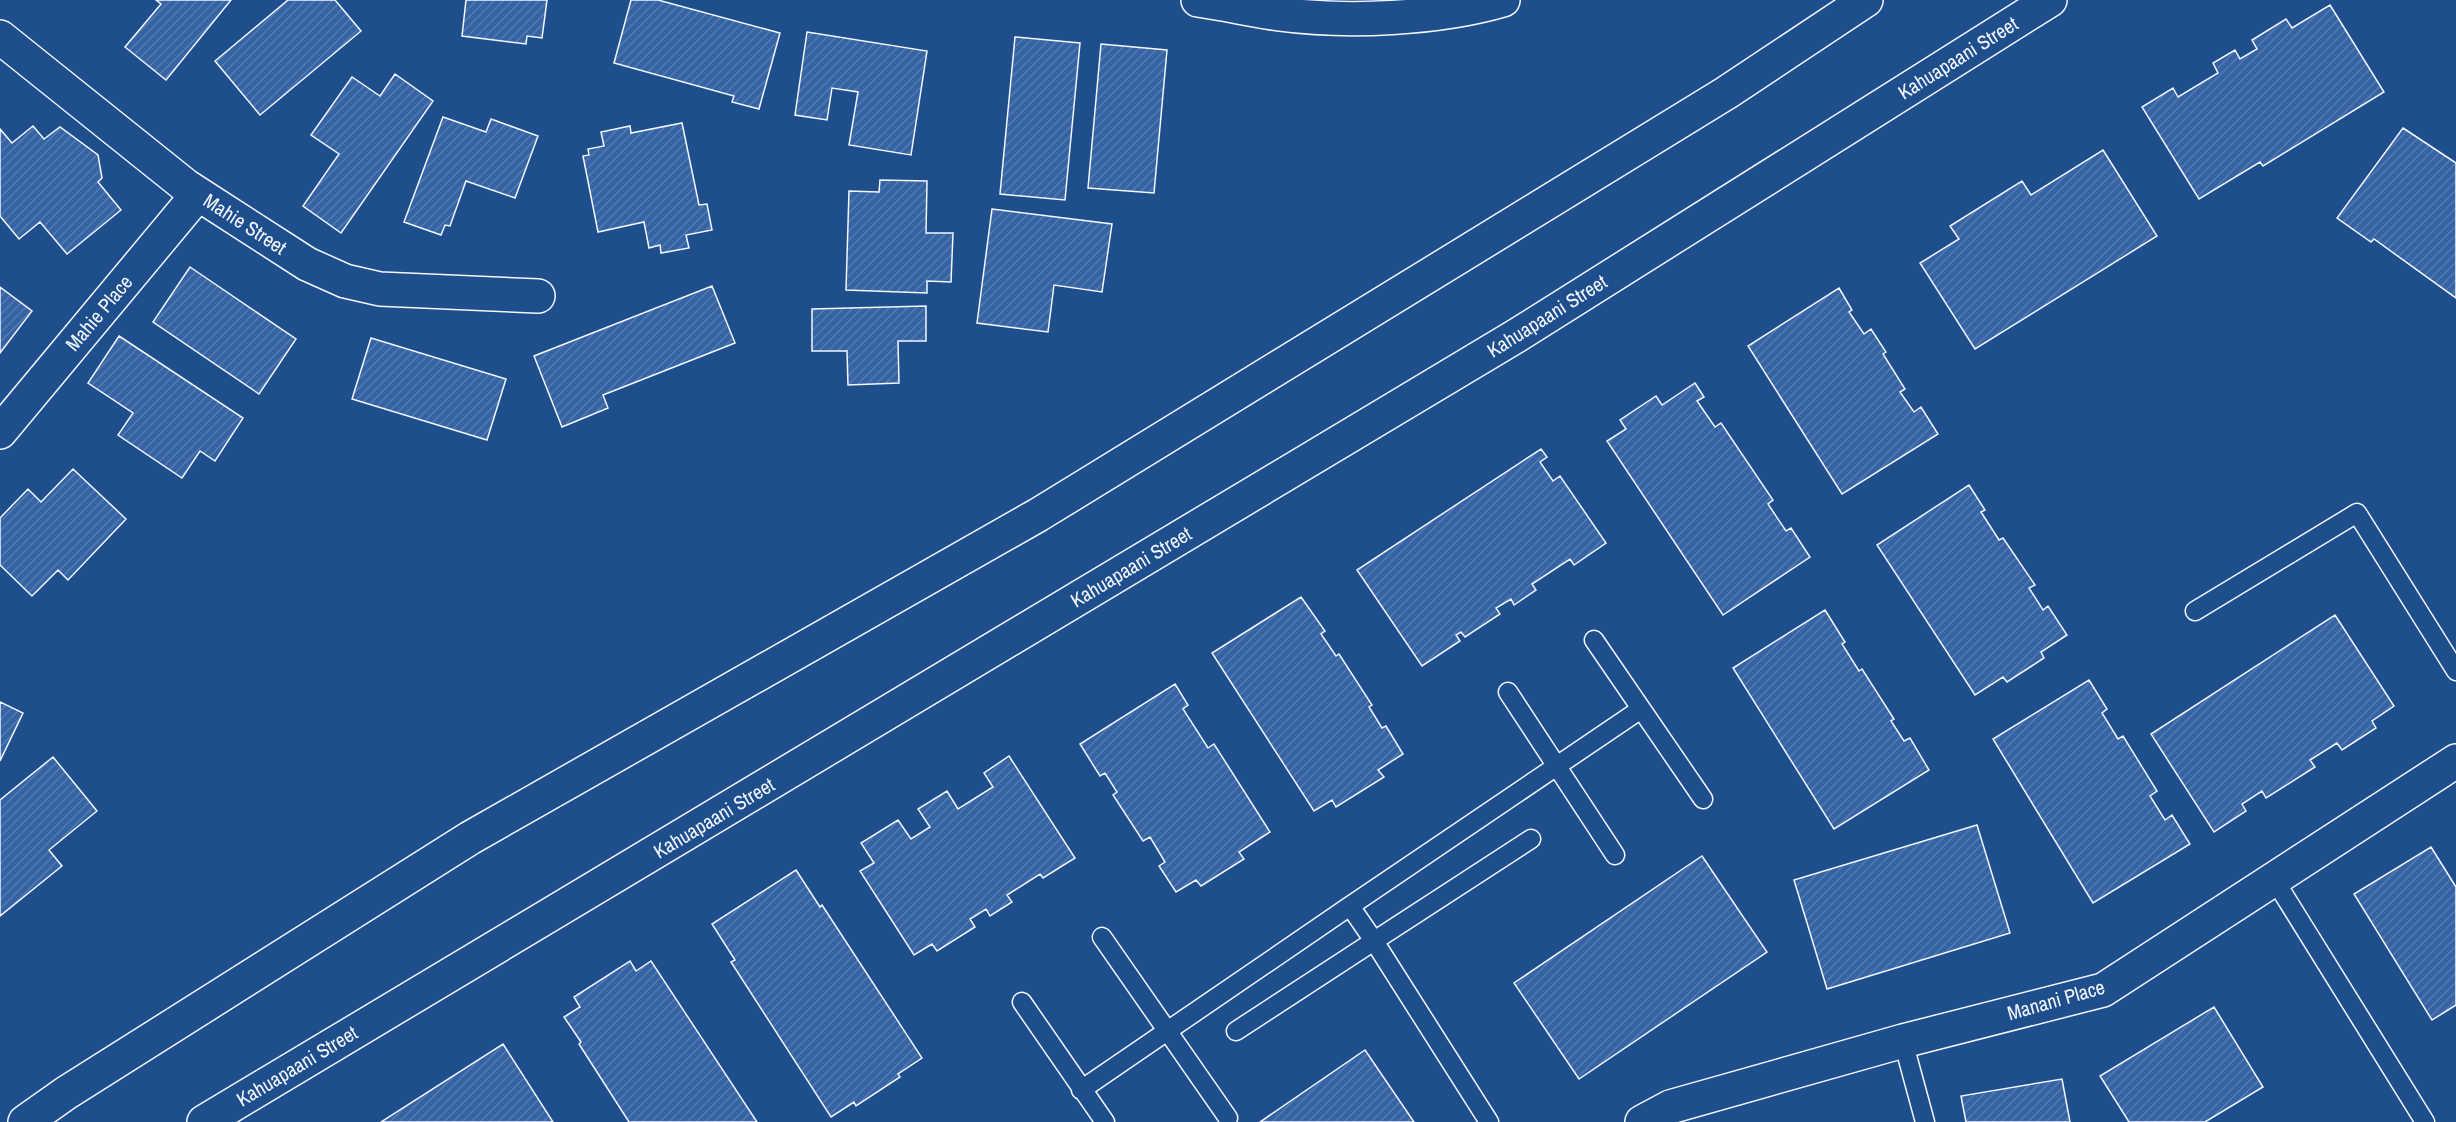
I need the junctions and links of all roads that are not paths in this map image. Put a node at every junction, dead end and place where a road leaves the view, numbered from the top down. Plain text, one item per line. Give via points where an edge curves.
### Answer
1 (1198, 0) edge
2 (1503, 0) edge
3 (1866, 0) edge
4 (2050, 0) edge
5 (0, 37) edge
6 (198, 194) junction
7 (538, 296) dead end
8 (0, 432) edge
9 (2195, 611) dead end
10 (1594, 640) dead end
11 (2456, 671) edge
12 (1508, 692) dead end
13 (1641, 710) junction
14 (2456, 761) edge
15 (1557, 767) junction
16 (1703, 800) dead end
17 (1531, 838) dead end
18 (1615, 855) dead end
19 (2274, 879) junction
20 (1350, 906) junction
21 (1101, 937) dead end
22 (1374, 941) junction
23 (1022, 1002) dead end
24 (1167, 1030) junction
25 (1236, 1031) dead end
26 (1903, 1041) junction
27 (1081, 1090) junction
28 (1228, 1118) dead end
29 (25, 1122) edge
30 (204, 1122) edge
31 (1105, 1122) edge
32 (1489, 1122) edge
33 (1642, 1122) edge
34 (1925, 1122) edge
35 (2425, 1122) edge

1 - 2 main road via 1281,14 1360,18 1459,10
3 - 29 main road via 1726,93 1038,515 470,838
4 - 30 main road, Kahuapaani Street via 1516,336
5 - 6 main road, Mahie Street
6 - 7 main road, Mahie Street via 307,264 345,281 391,290
6 - 8 main road, Mahie Place
9 - 11 lane via 2357,513
10 - 13 lane
12 - 15 lane
13 - 15 lane
13 - 16 lane
14 - 19 main road, Manani Place
15 - 18 lane
15 - 20 lane
17 - 22 lane
19 - 26 main road, Manani Place via 2103,990
19 - 35 lane
20 - 22 lane
20 - 24 lane
21 - 24 lane
22 - 25 lane
22 - 32 lane
23 - 27 lane
24 - 27 lane
24 - 28 lane
26 - 33 main road, Manani Place via 1670,1107
26 - 34 lane
27 - 31 lane

